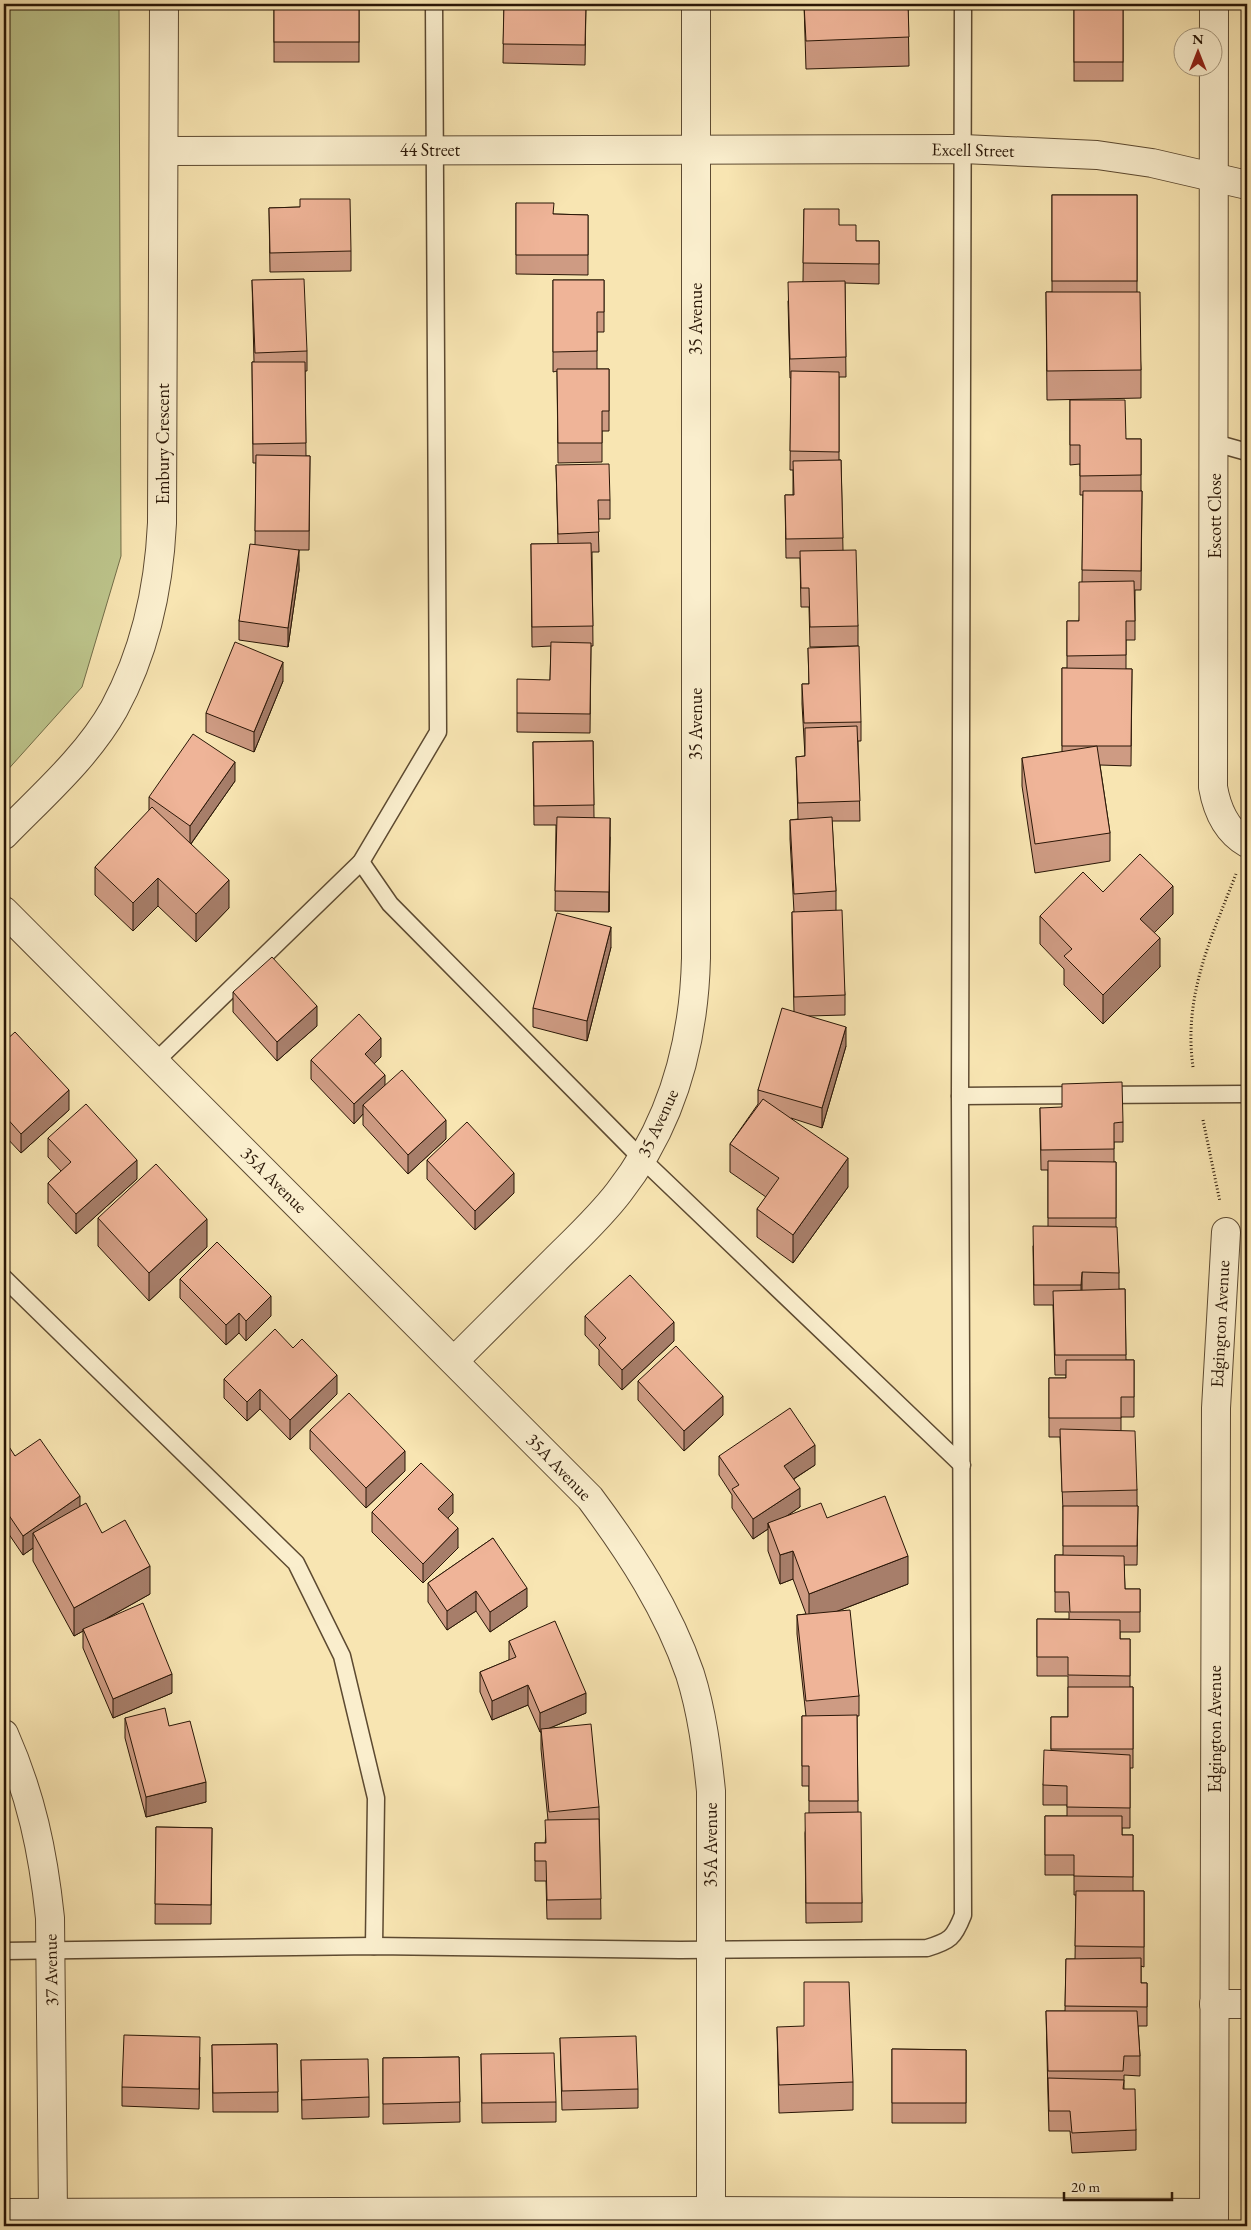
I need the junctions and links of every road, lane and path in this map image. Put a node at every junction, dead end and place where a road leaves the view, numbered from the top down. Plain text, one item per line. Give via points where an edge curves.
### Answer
1 (164, 4) edge
2 (434, 4) edge
3 (696, 4) edge
4 (963, 4) edge
5 (1214, 4) edge
6 (963, 149) junction
7 (436, 150) junction
8 (164, 151) junction
9 (696, 151) junction
10 (1215, 176) junction
11 (1247, 184) edge
12 (1215, 443) junction
13 (1247, 452) edge
14 (4, 835) edge
15 (1247, 843) edge
16 (361, 862) junction
17 (1237, 870) dead end
18 (4, 911) edge
19 (156, 1061) junction
20 (1197, 1094) junction
21 (1247, 1094) edge
22 (960, 1096) junction
23 (642, 1159) junction
24 (1226, 1232) joint
25 (4, 1278) edge
26 (454, 1361) junction
27 (962, 1465) junction
28 (4, 1734) edge
29 (374, 1946) junction
30 (711, 1950) junction
31 (4, 1951) edge
32 (52, 1951) junction
33 (1214, 2004) junction
34 (1247, 2004) edge
35 (711, 2211) junction
36 (4, 2213) edge
37 (53, 2213) junction
38 (1214, 2220) edge

1 - 8 street, Embury Crescent
2 - 7 lane
3 - 9 street, 35 Avenue
4 - 6 lane
5 - 10 street, Escott Close
6 - 9 street, Excell Street
6 - 10 street, Excell Street via 1097,155 1152,162
6 - 22 lane
7 - 8 street, 44 Street
7 - 9 street, 44 Street
7 - 16 lane via 438,732
8 - 14 street, Embury Crescent via 162,523 156,591 139,649 114,710 62,776
9 - 23 street, 35 Avenue via 695,987 685,1057 657,1132
10 - 11 street, Excell Street
10 - 12 street, Escott Close
12 - 13 lane
12 - 15 street, Escott Close via 1213,786 1220,816
16 - 19 lane
16 - 23 lane via 390,904
17 - 20 path via 1193,999 1192,1056
18 - 19 street, 35A Avenue
19 - 26 street, 35A Avenue
20 - 21 lane
20 - 22 lane
20 - 24 path
22 - 27 lane
23 - 26 street, 35 Avenue via 602,1213
23 - 27 lane
24 - 33 street, Edgington Avenue via 1216,1408
25 - 29 lane via 296,1563 342,1656 376,1798
26 - 30 street, 35A Avenue via 590,1498 640,1569 675,1638 690,1674 706,1748 711,1791
27 - 30 lane via 963,1915 956,1933 946,1942 927,1948
28 - 32 street, 37 Avenue via 28,1792 46,1878
29 - 30 lane
29 - 32 lane
30 - 35 street, 35A Avenue
31 - 32 lane
32 - 37 street, 37 Avenue
33 - 34 street
33 - 38 street, Edgington Avenue
35 - 37 street
35 - 38 street
36 - 37 street

